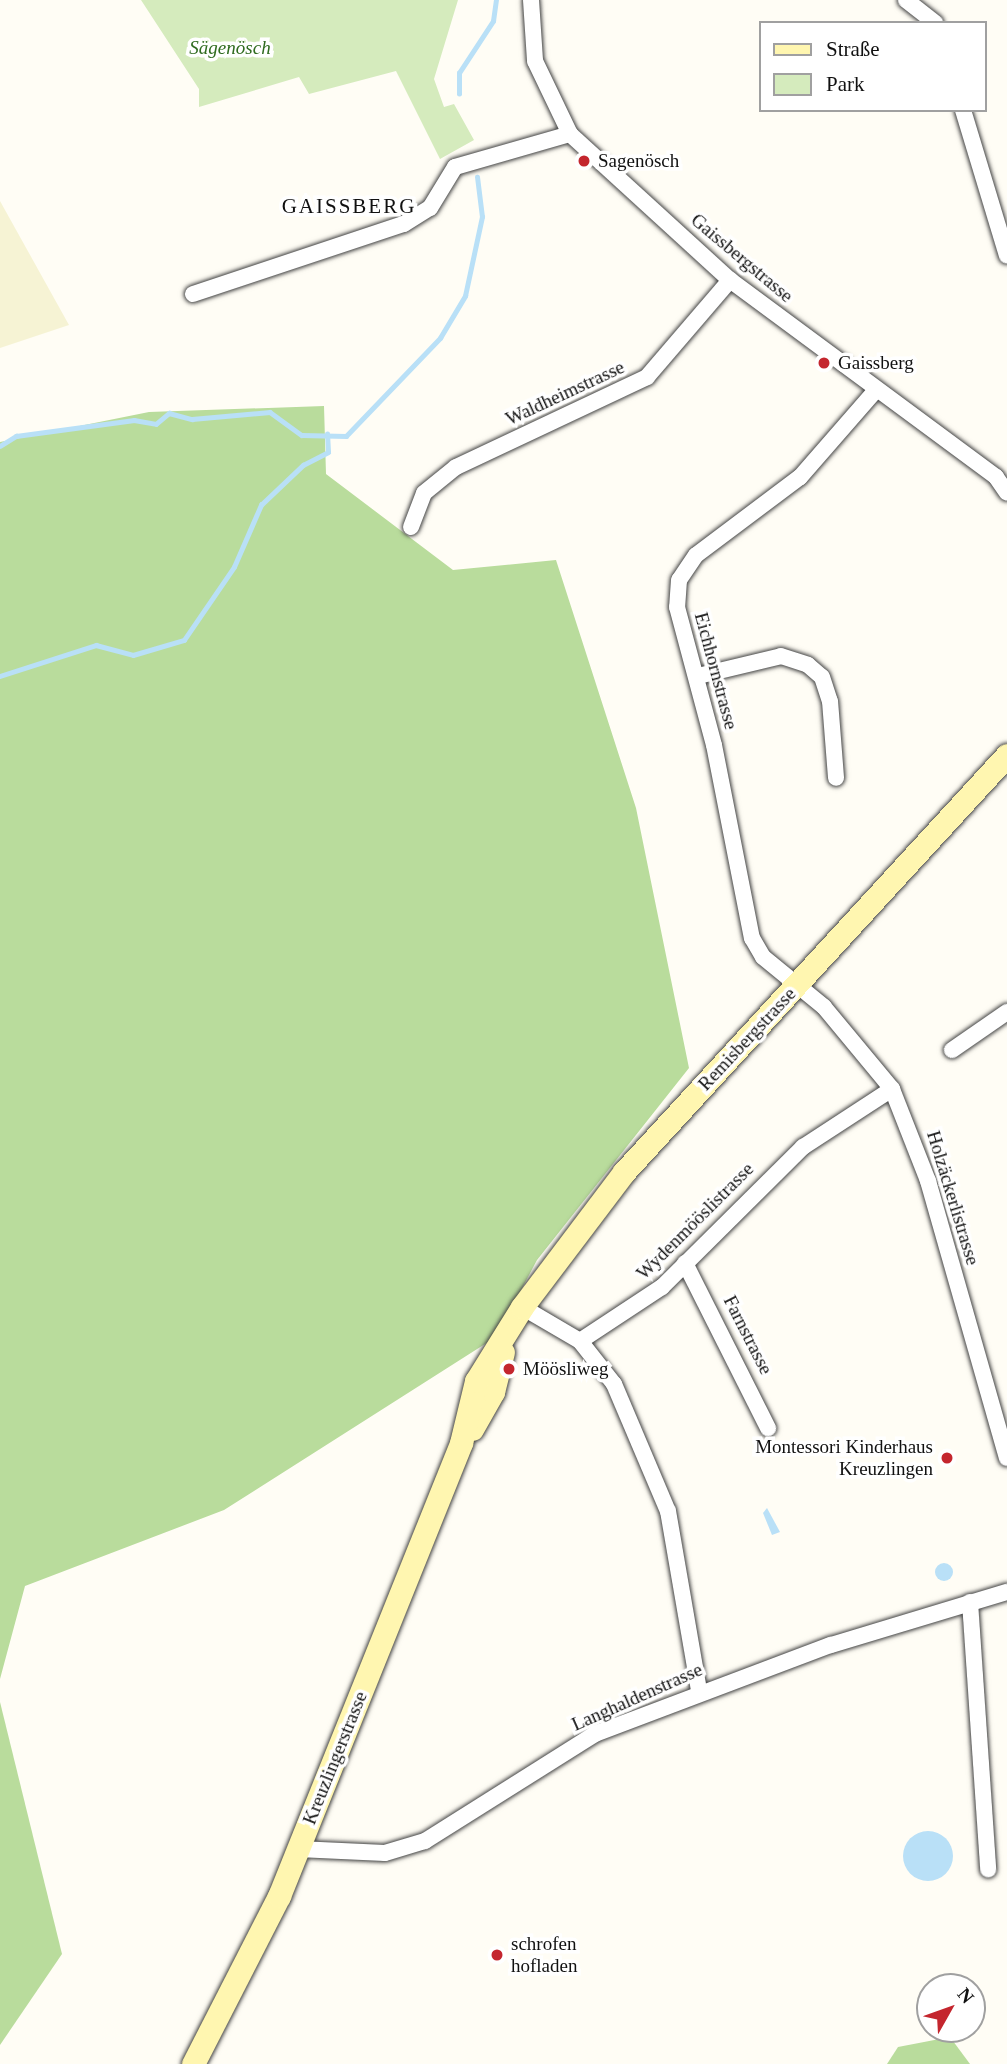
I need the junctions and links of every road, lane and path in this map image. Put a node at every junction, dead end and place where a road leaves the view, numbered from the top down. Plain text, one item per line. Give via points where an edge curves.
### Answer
1 (531, 0) edge
2 (906, 0) edge
3 (932, 21) edge
4 (964, 112) edge
5 (570, 134) junction
6 (1007, 256) edge
7 (730, 280) junction
8 (193, 294) dead end
9 (876, 390) junction
10 (1007, 493) edge
11 (411, 527) dead end
12 (698, 676) junction
13 (1007, 755) edge
14 (836, 778) dead end
15 (797, 985) junction
16 (1007, 1012) edge
17 (952, 1050) dead end
18 (892, 1090) junction
19 (685, 1263) junction
20 (522, 1307) junction
21 (580, 1341) junction
22 (768, 1428) dead end
23 (461, 1443) joint
24 (1007, 1458) edge
25 (1007, 1592) edge
26 (970, 1602) junction
27 (699, 1690) junction
28 (298, 1849) junction
29 (988, 1869) dead end
30 (193, 2064) edge

1 - 5 street, Gaissbergstrasse via 535,61
2 - 3 street
4 - 6 street
5 - 7 street, Gaissbergstrasse
5 - 8 street via 455,167 430,208 404,224
7 - 9 street, Gaissbergstrasse
7 - 11 street, Waldheimstrasse via 648,377 456,467 424,493
9 - 10 street, Gaissbergstrasse via 996,477
9 - 12 street, Eichhornstrasse via 800,477 685,567 677,607
12 - 14 street via 781,656 808,665 822,677 830,701
12 - 15 street, Eichhornstrasse via 752,938 763,957
13 - 15 street, Remisbergstrasse
15 - 18 street, Holzäckerlistrasse via 824,1007
15 - 20 street, Remisbergstrasse via 585,1216
16 - 17 street
18 - 19 street, Wydenmööslistrasse via 803,1147
18 - 24 street, Holzäckerlistrasse via 928,1181
19 - 21 street, Wydenmööslistrasse via 640,1304
19 - 22 street, Farnstrasse
20 - 21 street
20 - 23 street, Remisbergstrasse via 477,1381
21 - 27 street via 614,1384 668,1511
23 - 28 street, Kreuzlingerstrasse
25 - 26 street, Langhaldenstrasse
26 - 27 street, Langhaldenstrasse
26 - 29 street
27 - 28 street, Langhaldenstrasse via 595,1734 425,1842 385,1853
28 - 30 street, Kreuzlingerstrasse via 250,1963

